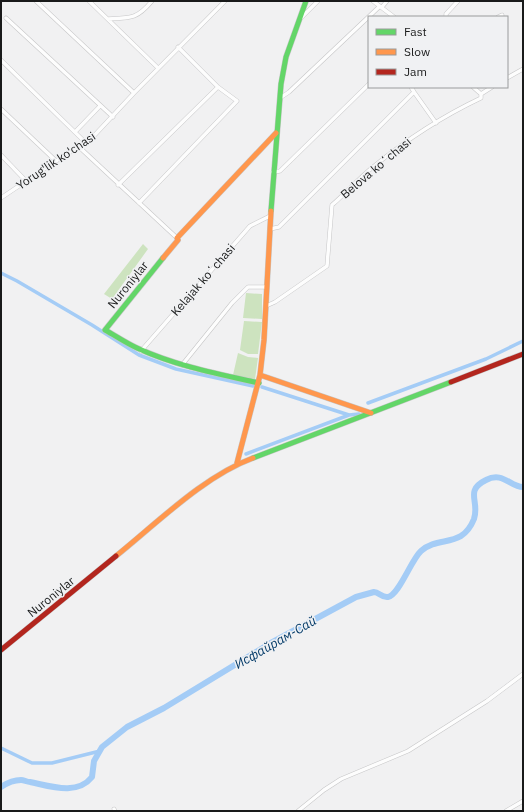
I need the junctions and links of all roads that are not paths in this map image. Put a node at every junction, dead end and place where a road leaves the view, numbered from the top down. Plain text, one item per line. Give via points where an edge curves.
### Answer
1 (36, 1) edge
2 (152, 1) edge
3 (225, 1) edge
4 (306, 1) edge
5 (318, 1) edge
6 (373, 1) edge
7 (387, 1) edge
8 (458, 1) edge
9 (91, 2) edge
10 (380, 7) junction
11 (370, 16) edge
12 (393, 16) edge
13 (446, 16) edge
14 (6, 18) dead end
15 (368, 18) edge
16 (108, 19) junction
17 (300, 19) junction
18 (178, 47) junction
19 (1, 60) edge
20 (158, 68) junction
21 (523, 68) edge
22 (508, 77) edge
23 (368, 85) edge
24 (218, 87) junction
25 (412, 88) edge
26 (474, 88) edge
27 (490, 88) edge
28 (414, 92) junction
29 (134, 93) junction
30 (481, 94) junction
31 (280, 98) junction
32 (100, 106) junction
33 (1, 109) edge
34 (113, 117) junction
35 (436, 123) junction
36 (75, 132) junction
37 (276, 133) junction
38 (86, 143) junction
39 (78, 146) junction
40 (1, 155) edge
41 (56, 160) junction
42 (273, 172) junction
43 (26, 181) junction
44 (118, 185) junction
45 (1, 198) edge
46 (139, 204) junction
47 (270, 216) junction
48 (270, 229) junction
49 (177, 238) junction
50 (267, 287) junction
51 (266, 306) junction
52 (141, 351) junction
53 (523, 354) edge
54 (182, 365) junction
55 (260, 375) junction
56 (259, 383) junction
57 (371, 413) junction
58 (237, 463) junction
59 (1, 650) edge
60 (523, 674) edge
61 (523, 801) edge
62 (298, 811) edge
63 (506, 811) edge

1 - 29 street
2 - 16 street via 132,18
3 - 18 street, Yorug'lik ko'chasi
4 - 17 main road
5 - 17 street
6 - 10 street
7 - 10 street
8 - 13 street
9 - 16 street
10 - 11 street
10 - 12 street
14 - 32 street
15 - 31 street
16 - 20 street
17 - 31 main road via 286,57
18 - 20 street, Yorug'lik ko'chasi
18 - 24 street
19 - 36 street
20 - 29 street, Yorug'lik ko'chasi
21 - 22 street
23 - 42 street via 280,171
24 - 44 street
24 - 46 street via 237,101
25 - 28 street
26 - 30 street
27 - 30 street, Belova koʻchasi
28 - 35 street
28 - 48 street via 279,227
29 - 34 street, Yorug'lik ko'chasi
30 - 35 street, Belova koʻchasi via 481,98
31 - 37 main road
32 - 34 street
32 - 36 street
33 - 41 street
34 - 38 street, Yorug'lik ko'chasi via 92,140
35 - 51 street, Belova koʻchasi via 422,130 373,167 332,205 327,266
36 - 38 street
37 - 42 main road
37 - 49 main road, Nuroniylar
38 - 39 street, Yorug'lik ko'chasi
39 - 41 street, Yorug'lik ko'chasi
39 - 44 street
40 - 43 street
41 - 43 street, Yorug'lik ko'chasi
42 - 47 main road
43 - 45 street, Yorug'lik ko'chasi
44 - 46 street
46 - 49 street
47 - 48 main road
47 - 52 street, Kelajak koʻchasi via 250,226
48 - 50 main road
49 - 52 main road, Nuroniylar via 178,240 105,330
50 - 51 main road
50 - 54 street via 248,287
51 - 55 main road
52 - 54 main road, Nuroniylar
53 - 57 main road, Nuroniylar
54 - 56 main road, Nuroniylar
55 - 56 main road
55 - 57 main road
56 - 58 main road
57 - 58 main road, Nuroniylar
58 - 59 main road, Nuroniylar via 201,487
60 - 62 street via 487,701 408,751 341,779
61 - 63 street

